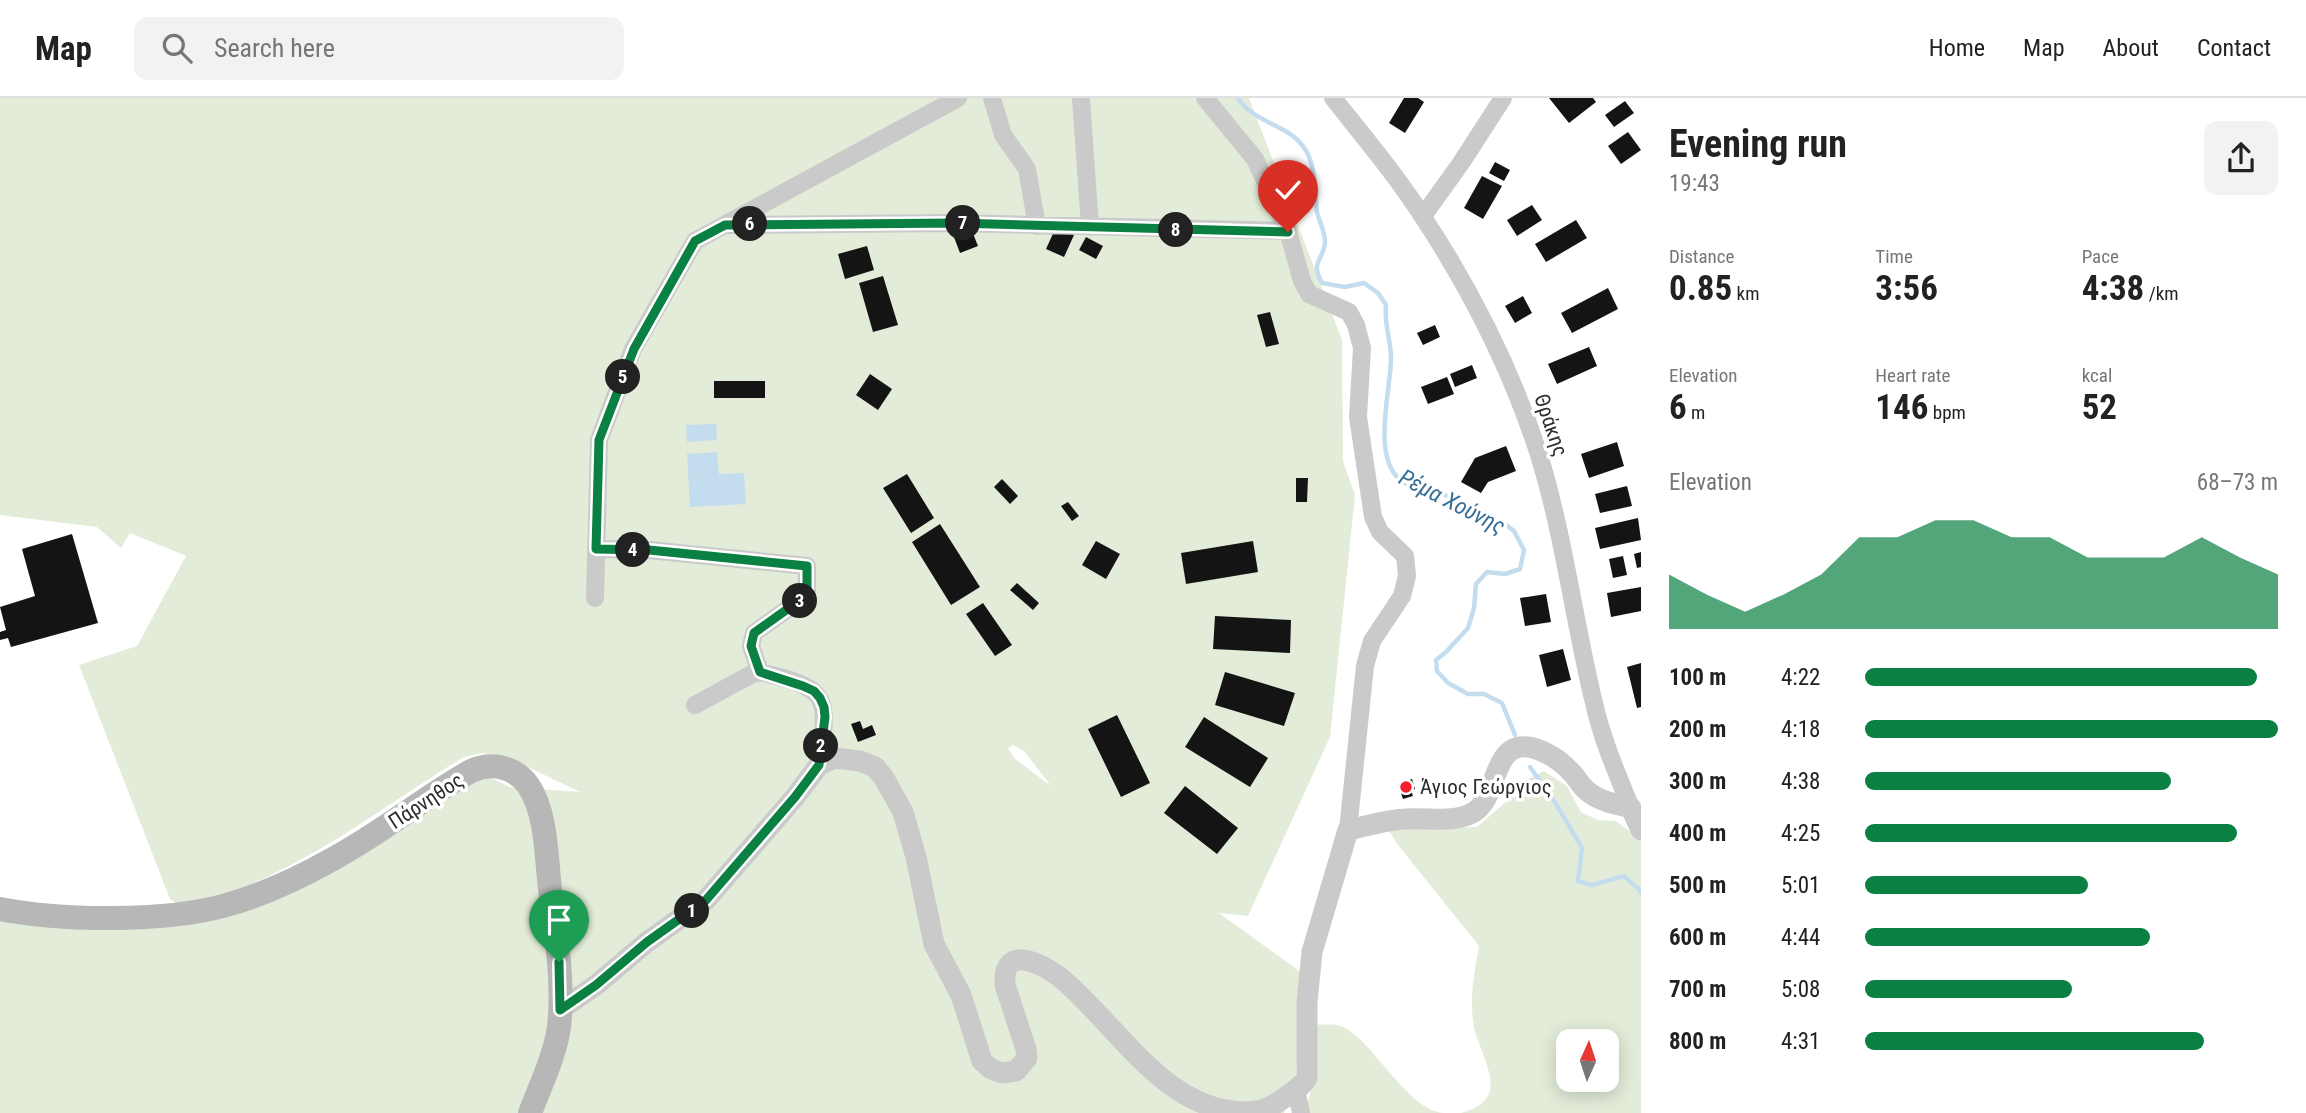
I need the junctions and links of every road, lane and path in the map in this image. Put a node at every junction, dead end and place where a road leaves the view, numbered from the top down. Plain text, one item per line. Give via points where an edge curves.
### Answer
1 (958, 98) edge
2 (992, 98) edge
3 (1081, 98) edge
4 (1205, 98) edge
5 (1333, 98) edge
6 (1503, 98) edge
7 (1423, 216) junction
8 (725, 225) junction
9 (1037, 226) junction
10 (1090, 227) junction
11 (1288, 232) junction
12 (596, 549) junction
13 (595, 598) dead end
14 (760, 672) junction
15 (695, 705) dead end
16 (819, 765) junction
17 (1631, 808) junction
18 (1348, 830) junction
19 (1641, 830) edge
20 (0, 909) edge
21 (560, 1010) junction
22 (1296, 1089) junction
23 (530, 1113) edge
24 (1301, 1113) edge

1 - 8 street
2 - 9 street via 1003,135 1027,169
3 - 10 street
4 - 11 street via 1255,159
5 - 7 street, Θράκης
6 - 7 street
7 - 17 street, Θράκης via 1500,354 1539,455 1594,706
8 - 9 street
8 - 12 street via 695,241 634,349 599,440
9 - 10 street
10 - 11 street
11 - 18 street via 1309,294 1349,312 1356,325 1362,348 1358,417 1373,517 1380,532 1405,556 1402,597 1372,641 1365,666
12 - 13 street
12 - 14 street via 807,566 803,598 751,638
14 - 15 street
14 - 16 street via 803,686 820,698 825,717
16 - 21 street via 706,900
16 - 22 street via 835,758 860,761 875,767 884,778 903,812 934,944 961,996 982,1062 991,1069 1016,1071 1027,1058 1004,974 1015,962 1031,960 1063,980 1135,1055 1189,1097 1218,1109 1258,1111
17 - 18 street via 1594,795 1549,755 1523,747 1514,748 1502,760 1492,789 1476,811 1460,818 1404,819
17 - 19 street
18 - 22 street via 1312,952 1308,1073
20 - 21 main road, Πάρνηθος via 96,918 181,914 225,906 281,886 333,860 471,771 501,767 527,785 541,822 559,962
21 - 23 main road, Πάρνηθος via 554,1049
22 - 24 street

